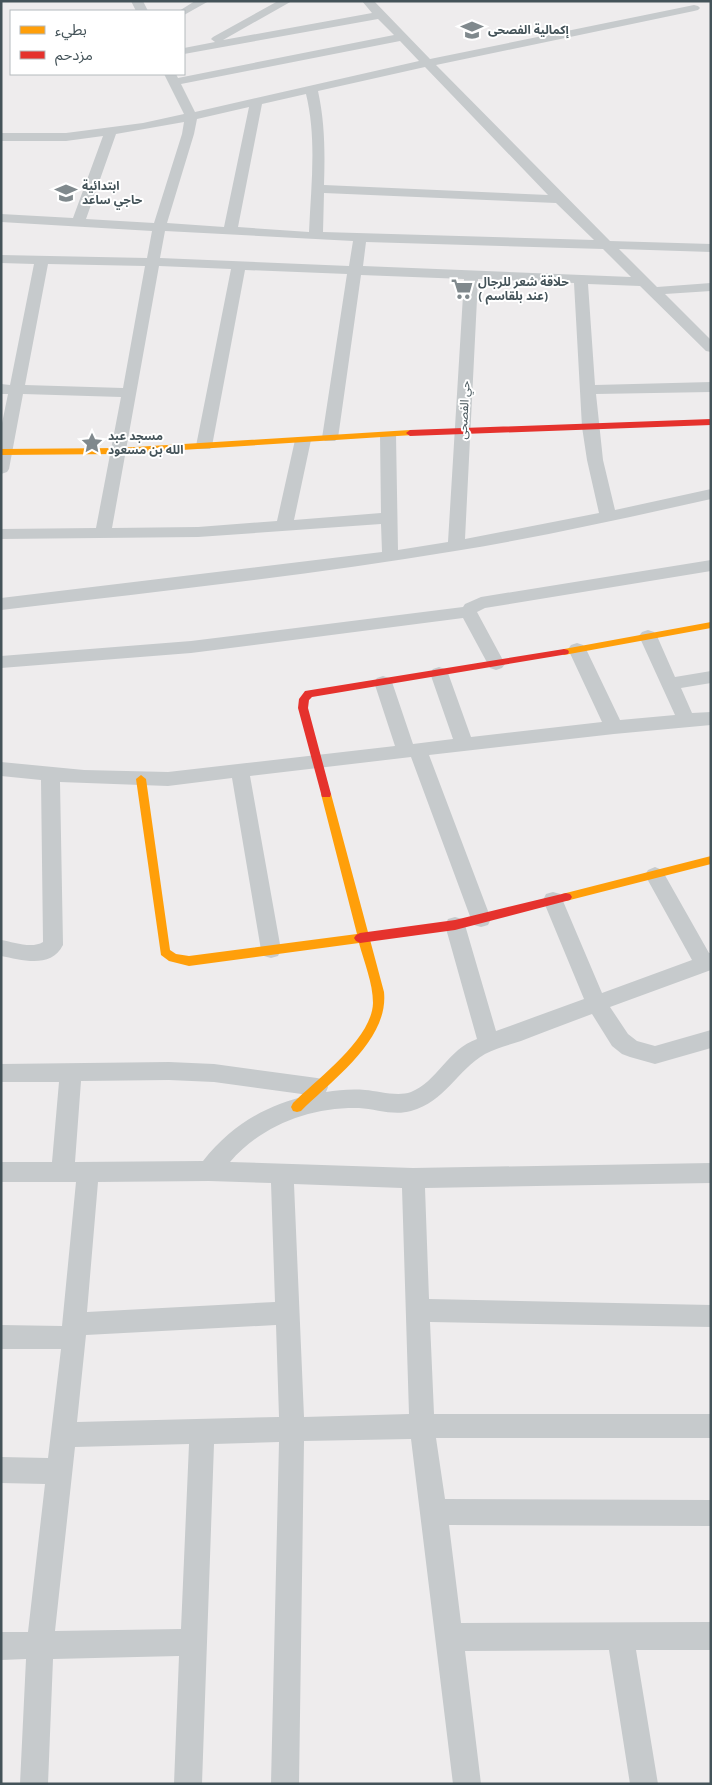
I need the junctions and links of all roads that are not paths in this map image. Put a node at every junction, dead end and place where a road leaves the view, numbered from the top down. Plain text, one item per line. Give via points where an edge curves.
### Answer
1 (204, 1) edge
2 (287, 1) edge
3 (367, 1) edge
4 (694, 8) dead end
5 (185, 11) edge
6 (380, 15) junction
7 (403, 37) junction
8 (200, 48) junction
9 (185, 52) edge
10 (428, 62) junction
11 (172, 78) edge
12 (311, 89) junction
13 (256, 101) junction
14 (191, 115) junction
15 (111, 132) junction
16 (1, 137) edge
17 (317, 189) junction
18 (560, 199) junction
19 (1, 218) edge
20 (78, 223) junction
21 (159, 228) junction
22 (230, 232) junction
23 (316, 236) junction
24 (360, 237) junction
25 (607, 245) junction
26 (711, 248) edge
27 (1, 259) edge
28 (42, 259) junction
29 (153, 262) junction
30 (239, 265) junction
31 (354, 270) junction
32 (471, 274) junction
33 (581, 279) junction
34 (648, 286) junction
35 (711, 288) edge
36 (711, 348) edge
37 (711, 387) edge
38 (9, 390) edge
39 (588, 390) junction
40 (130, 393) junction
41 (711, 422) edge
42 (590, 427) junction
43 (464, 430) junction
44 (388, 435) junction
45 (330, 438) junction
46 (303, 440) junction
47 (204, 446) junction
48 (119, 451) junction
49 (3, 452) edge
50 (1, 469) edge
51 (711, 494) edge
52 (608, 517) junction
53 (389, 518) junction
54 (284, 527) junction
55 (103, 532) junction
56 (1, 534) edge
57 (456, 546) junction
58 (390, 556) junction
59 (711, 565) edge
60 (1, 604) edge
61 (468, 612) junction
62 (711, 625) edge
63 (648, 636) junction
64 (577, 649) junction
65 (1, 662) edge
66 (496, 664) junction
67 (439, 673) junction
68 (711, 677) edge
69 (383, 682) junction
70 (670, 684) junction
71 (711, 718) edge
72 (686, 720) junction
73 (614, 727) junction
74 (464, 744) junction
75 (412, 751) junction
76 (318, 762) junction
77 (1, 768) edge
78 (240, 772) junction
79 (50, 774) junction
80 (141, 779) junction
81 (711, 860) edge
82 (655, 875) junction
83 (553, 900) junction
84 (481, 918) junction
85 (455, 925) junction
86 (364, 938) junction
87 (1, 948) edge
88 (271, 950) junction
89 (708, 962) edge
90 (596, 1003) junction
91 (711, 1039) edge
92 (488, 1043) junction
93 (71, 1072) junction
94 (1, 1073) edge
95 (317, 1087) junction
96 (298, 1107) junction
97 (75, 1171) junction
98 (1, 1172) edge
99 (209, 1172) junction
100 (711, 1173) edge
101 (282, 1175) junction
102 (413, 1178) junction
103 (418, 1310) junction
104 (288, 1313) junction
105 (711, 1316) edge
106 (74, 1331) junction
107 (1, 1337) edge
108 (422, 1426) junction
109 (711, 1426) edge
110 (292, 1429) junction
111 (202, 1432) junction
112 (64, 1435) junction
113 (1, 1470) edge
114 (60, 1471) junction
115 (434, 1512) junction
116 (711, 1513) edge
117 (620, 1636) junction
118 (711, 1636) edge
119 (448, 1637) junction
120 (193, 1642) junction
121 (1, 1646) edge
122 (40, 1646) junction
123 (34, 1784) edge
124 (188, 1784) edge
125 (285, 1784) edge
126 (467, 1784) edge
127 (644, 1784) edge

1 - 5 street
2 - 8 street
3 - 6 street
4 - 10 street
6 - 7 street
6 - 8 street
7 - 10 street
7 - 11 street
8 - 9 street
10 - 12 street
10 - 18 street
11 - 14 street
12 - 13 street
12 - 17 street via 317,114
13 - 14 street
13 - 22 street
14 - 15 street
14 - 21 street
15 - 16 street via 66,137
15 - 20 street
17 - 18 street
17 - 23 street
18 - 25 street
19 - 20 street
20 - 21 street
21 - 22 street
21 - 29 street
22 - 23 street
23 - 24 street
24 - 25 street
24 - 31 street
25 - 26 street
25 - 34 street
27 - 28 street
28 - 29 street
28 - 38 street
29 - 30 street
29 - 40 street
30 - 31 street
30 - 47 street
31 - 32 street
31 - 45 street
32 - 33 street
32 - 43 street, حي الفصحى
33 - 34 street
33 - 39 street
34 - 35 street
34 - 36 street
37 - 39 street
38 - 40 street
38 - 49 street
39 - 42 street
40 - 48 street
41 - 42 street
42 - 43 street
42 - 52 street via 594,460
43 - 44 street
43 - 57 street, حي الفصحى
44 - 45 street
44 - 53 street
45 - 46 street
46 - 47 street
46 - 54 street
47 - 48 street
48 - 49 street
48 - 55 street
49 - 50 street
51 - 52 street
52 - 57 street
53 - 54 street
53 - 58 street
54 - 55 street via 198,532
55 - 56 street
57 - 58 street
58 - 60 street
59 - 61 street via 481,604
61 - 65 street via 191,647
61 - 66 street
62 - 63 street
63 - 64 street
63 - 70 street
64 - 66 street
64 - 73 street
66 - 67 street
67 - 69 street
67 - 74 street
68 - 70 street
69 - 75 street
69 - 76 street via 318,691 304,699 303,708
70 - 72 street
71 - 72 street
72 - 73 street
73 - 74 street
74 - 75 street
75 - 76 street
75 - 84 street
76 - 78 street
76 - 86 street
77 - 79 street
78 - 80 street
78 - 88 street
79 - 80 street
79 - 87 street via 53,945 45,952 34,953
80 - 88 street via 168,956 189,961
81 - 82 street
82 - 83 street
82 - 89 street
83 - 84 street
83 - 90 street
84 - 85 street
85 - 86 street
85 - 92 street
86 - 88 street
86 - 95 street via 378,992 379,1009 362,1038
89 - 90 street
90 - 91 street via 620,1040 643,1053 655,1055
90 - 92 street
92 - 96 street via 462,1059 434,1089 417,1100 395,1103 330,1099
93 - 94 street
93 - 95 street via 214,1073
93 - 97 street
95 - 96 street
96 - 99 street via 251,1129 224,1152
97 - 98 street
97 - 99 street
97 - 106 street
99 - 101 street
100 - 102 street
101 - 102 street
101 - 104 street
102 - 103 street
103 - 105 street
103 - 108 street
104 - 106 street
104 - 110 street
106 - 107 street
106 - 112 street
108 - 109 street
108 - 110 street
108 - 115 street
110 - 111 street
110 - 125 street
111 - 112 street
111 - 120 street
112 - 114 street
113 - 114 street
114 - 122 street
115 - 116 street
115 - 119 street
117 - 118 street
117 - 119 street
117 - 127 street
119 - 126 street
120 - 122 street
120 - 124 street
121 - 122 street
122 - 123 street

